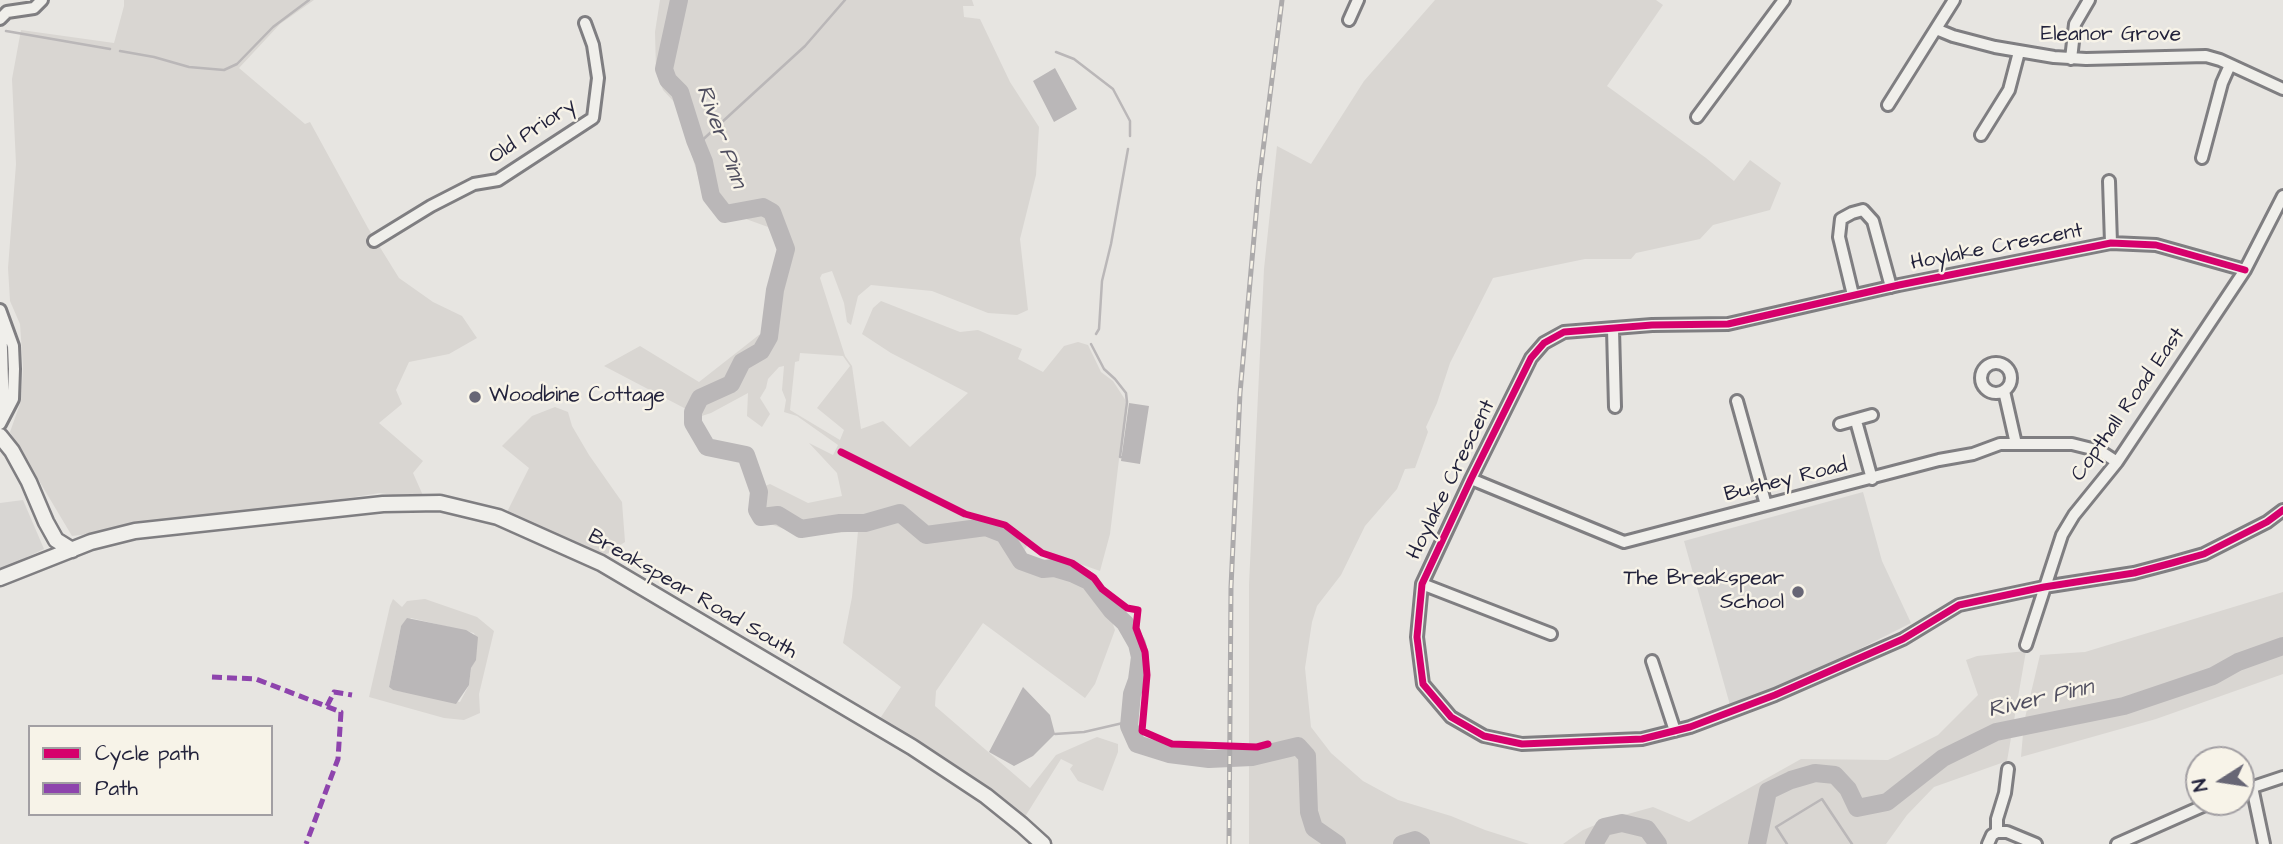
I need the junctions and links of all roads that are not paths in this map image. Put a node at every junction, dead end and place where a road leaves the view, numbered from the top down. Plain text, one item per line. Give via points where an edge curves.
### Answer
1 (42, 0) edge
2 (1359, 0) edge
3 (1784, 0) edge
4 (1954, 0) edge
5 (2089, 0) edge
6 (0, 19) edge
7 (1349, 20) dead end
8 (585, 23) dead end
9 (1936, 29) junction
10 (2019, 52) junction
11 (2071, 59) junction
12 (2230, 65) junction
13 (2283, 89) edge
14 (1888, 105) dead end
15 (1697, 117) dead end
16 (1981, 135) dead end
17 (2192, 141) dead end
18 (2205, 145) junction
19 (2202, 158) dead end
20 (2109, 181) dead end
21 (2283, 197) edge
22 (374, 241) dead end
23 (2111, 243) junction
24 (2245, 270) junction
25 (1891, 287) junction
26 (1853, 295) junction
27 (0, 308) edge
28 (1613, 329) junction
29 (2004, 391) dead end
30 (1737, 401) dead end
31 (1615, 407) dead end
32 (1872, 415) dead end
33 (2, 420) edge
34 (1856, 421) junction
35 (1840, 424) dead end
36 (0, 436) edge
37 (2016, 444) junction
38 (2117, 463) junction
39 (1471, 479) junction
40 (1872, 479) junction
41 (1766, 505) junction
42 (2283, 510) edge
43 (72, 550) junction
44 (0, 578) edge
45 (1422, 584) junction
46 (2044, 587) junction
47 (1551, 634) dead end
48 (2026, 645) dead end
49 (1652, 661) dead end
50 (1675, 731) junction
51 (2008, 769) dead end
52 (2283, 777) edge
53 (2255, 786) edge
54 (2185, 815) edge
55 (2255, 816) edge
56 (1997, 832) junction
57 (2133, 841) edge
58 (1043, 844) edge
59 (1988, 844) edge
60 (2036, 844) edge
61 (2117, 844) edge
62 (2264, 844) edge

1 - 6 street via 34,8 7,12
2 - 7 street
3 - 15 street
4 - 9 street
5 - 11 street via 2075,24
8 - 22 street, Old Priory via 598,78 593,118 498,180 474,184
9 - 10 street, Eleanor Grove
9 - 14 street
10 - 11 street, Eleanor Grove
10 - 16 street via 2009,90
11 - 12 street, Eleanor Grove via 2200,56
12 - 13 street, Eleanor Grove
12 - 18 street
17 - 18 street
18 - 19 street
20 - 23 street
21 - 24 street, Copthall Road East
23 - 24 street, Hoylake Crescent via 2156,245
23 - 25 street, Hoylake Crescent
24 - 38 street, Copthall Road East
25 - 26 street, Hoylake Crescent
25 - 26 street via 1873,220 1863,210 1852,212 1841,219 1839,237
26 - 28 street, Hoylake Crescent via 1728,324
27 - 33 street via 14,363 13,399
28 - 31 street
28 - 39 street, Hoylake Crescent via 1564,332 1544,343 1531,358
29 - 37 street
30 - 41 street
32 - 34 street
34 - 35 street
34 - 40 street
36 - 43 street via 29,482 56,540
37 - 38 street, Bushey Road via 2072,444 2100,451
37 - 40 street, Bushey Road via 2000,444
38 - 46 street, Copthall Road East via 2062,535
39 - 41 street, Bushey Road via 1624,542
39 - 45 street, Hoylake Crescent
40 - 41 street, Bushey Road
42 - 46 street, Hoylake Crescent via 2204,554 2134,573
43 - 44 street, Breakspear Road South
43 - 58 street, Breakspear Road South via 135,531 383,504 440,503 498,517 600,563 912,747 986,796
45 - 47 street
45 - 50 street, Hoylake Crescent via 1417,637 1423,684 1451,717 1484,736 1522,744 1642,738
46 - 48 street, Copthall Road East
46 - 50 street, Hoylake Crescent via 1959,605 1903,639 1774,695
49 - 50 street
51 - 56 street
52 - 53 street
54 - 57 street
55 - 62 street
56 - 59 street
56 - 60 street
57 - 61 street

